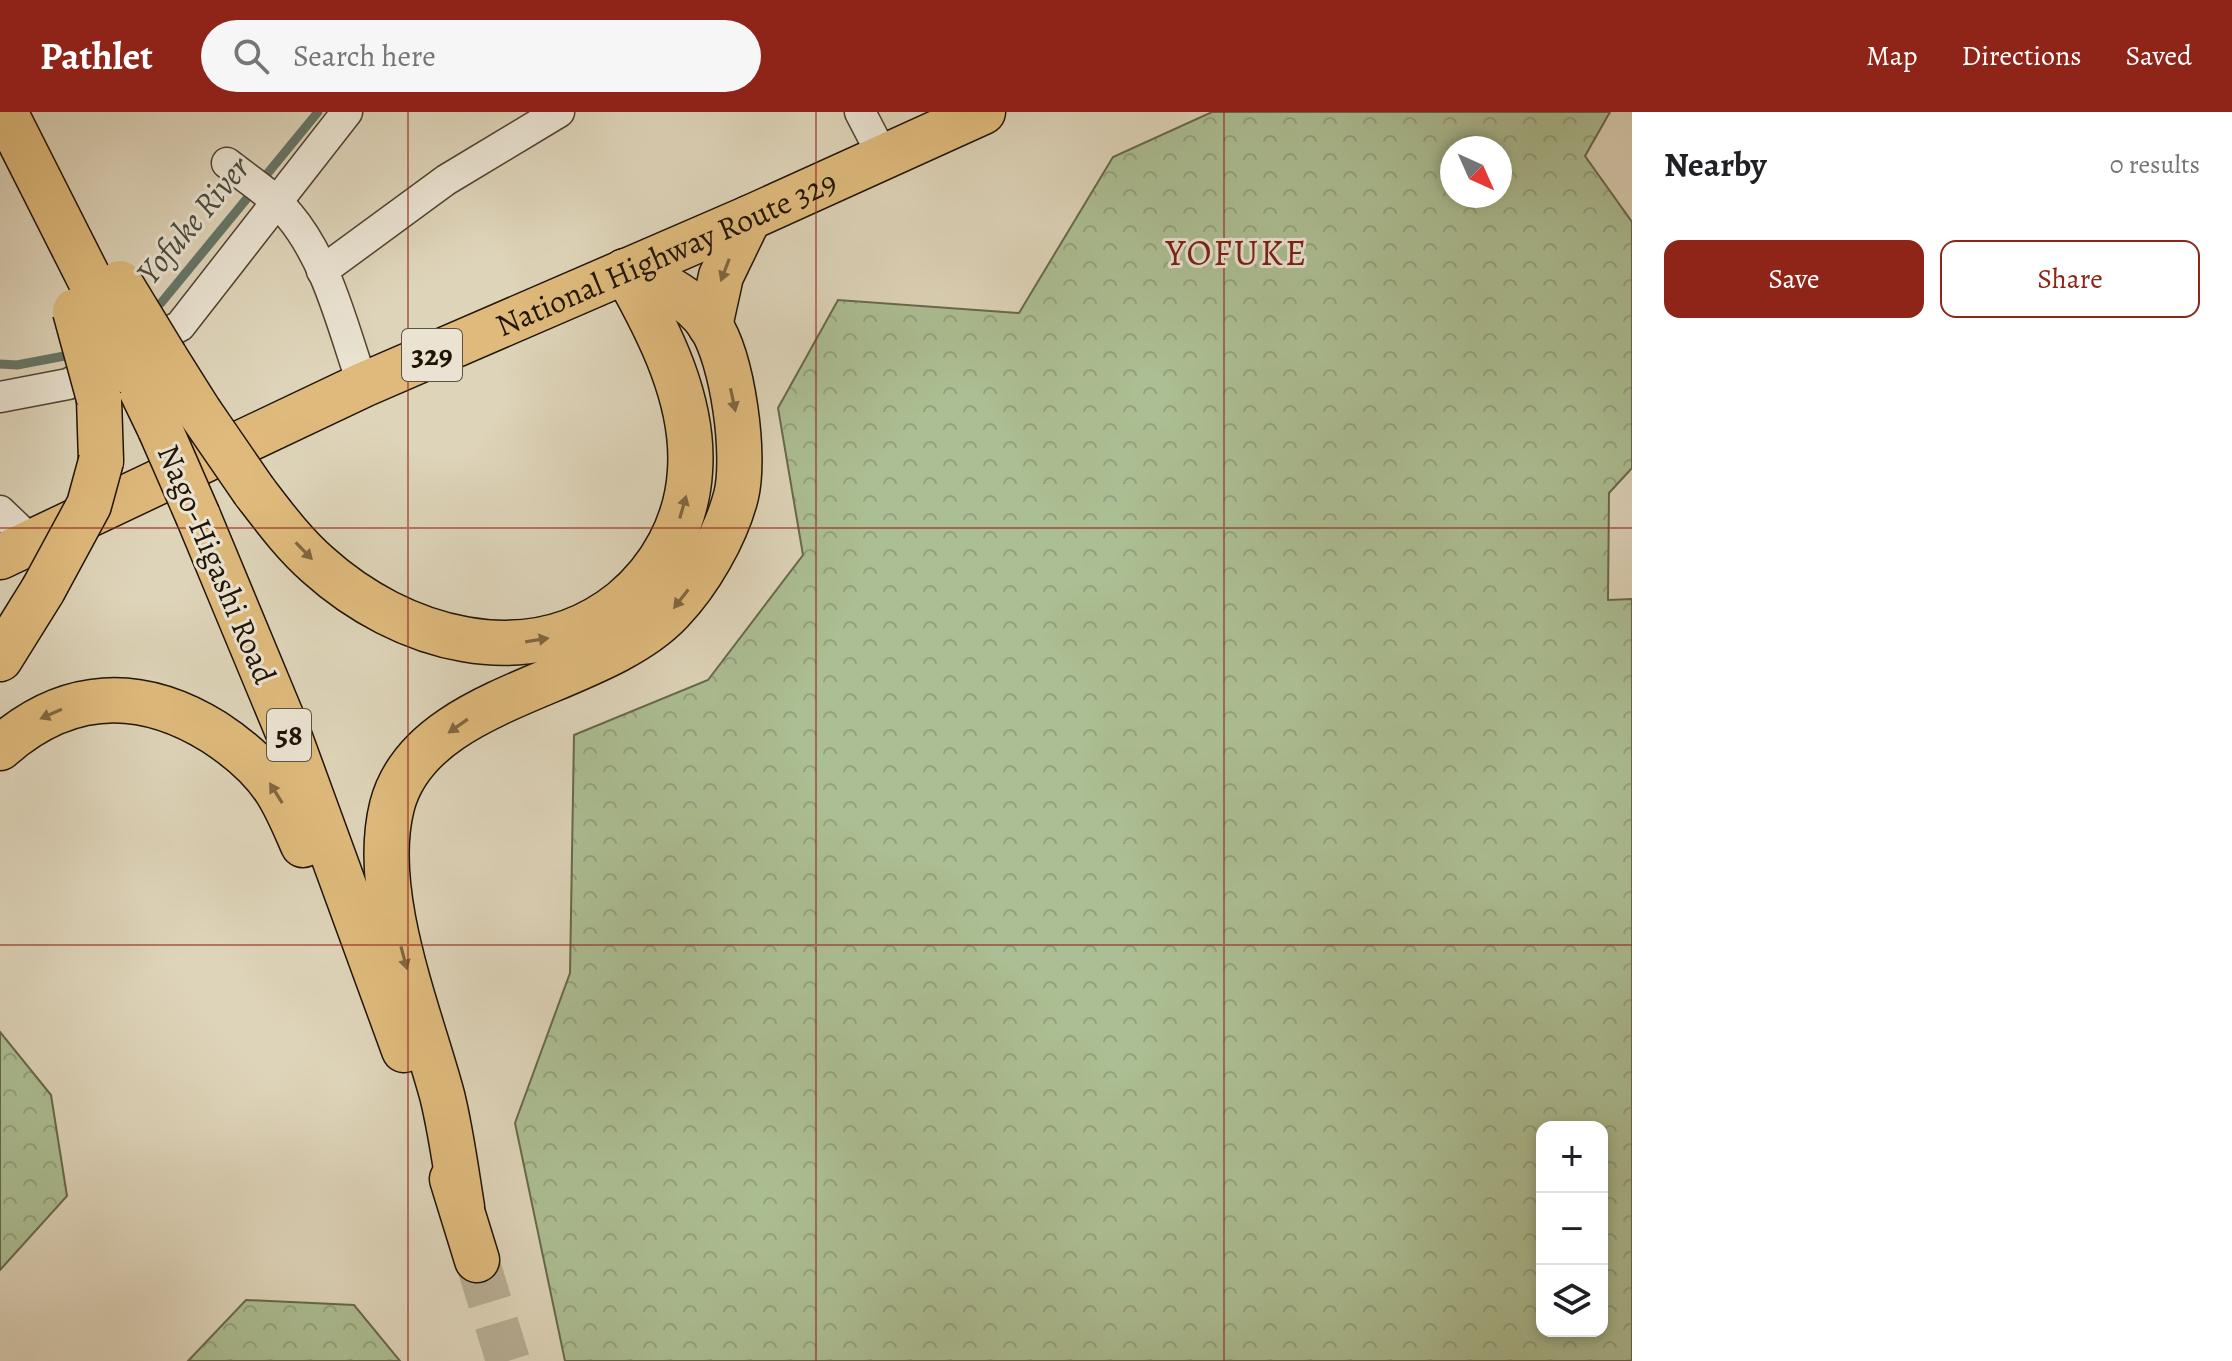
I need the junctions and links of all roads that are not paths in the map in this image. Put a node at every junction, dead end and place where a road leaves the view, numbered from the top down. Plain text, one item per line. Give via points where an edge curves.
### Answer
1 (347, 112) edge
2 (559, 112) edge
3 (860, 112) edge
4 (983, 112) edge
5 (12, 124) edge
6 (884, 158) junction
7 (233, 168) dead end
8 (274, 201) junction
9 (749, 218) junction
10 (322, 271) junction
11 (625, 271) junction
12 (97, 296) junction
13 (710, 326) junction
14 (150, 366) junction
15 (363, 385) junction
16 (0, 397) edge
17 (9, 537) edge
18 (0, 659) edge
19 (0, 748) edge
20 (368, 958) junction
21 (462, 1207) junction
22 (477, 1260) tunnel mouth

1 - 8 street
2 - 10 street via 446,180
3 - 6 street
4 - 6 highway, National Highway Route 329 / 329
5 - 12 highway
5 - 12 highway via 75,207
6 - 9 highway, National Highway Route 329 / 329
7 - 8 street
8 - 10 street via 300,229
8 - 16 street via 180,326 68,384
9 - 11 highway, National Highway Route 329 / 329
9 -> 13 highway via 721,276
10 - 15 street
11 - 13 highway via 670,289
14 -> 11 highway, bridge via 199,411 285,532 353,593 440,635 496,644 553,638 606,615 649,577 665,555 686,500 690,470 683,404 668,359
11 - 15 highway, National Highway Route 329 / 329
12 - 14 highway, Nago-Higashi Road / 58, bridge
12 - 18 highway, bridge via 101,461 89,505
13 -> 21 highway via 733,397 740,461 736,496 691,585 671,611 621,649 463,721 422,753 392,806 387,859 394,919 443,1099
14 - 20 highway, Nago-Higashi Road / 58, bridge via 160,429 289,735
15 - 17 highway, National Highway Route 329 / 329
20 -> 19 highway via 316,875 275,789 226,740 187,716 152,704 82,701 31,724
20 - 21 highway, Nago-Higashi Road / 58
21 - 22 highway, Nago-Higashi Road / 58

